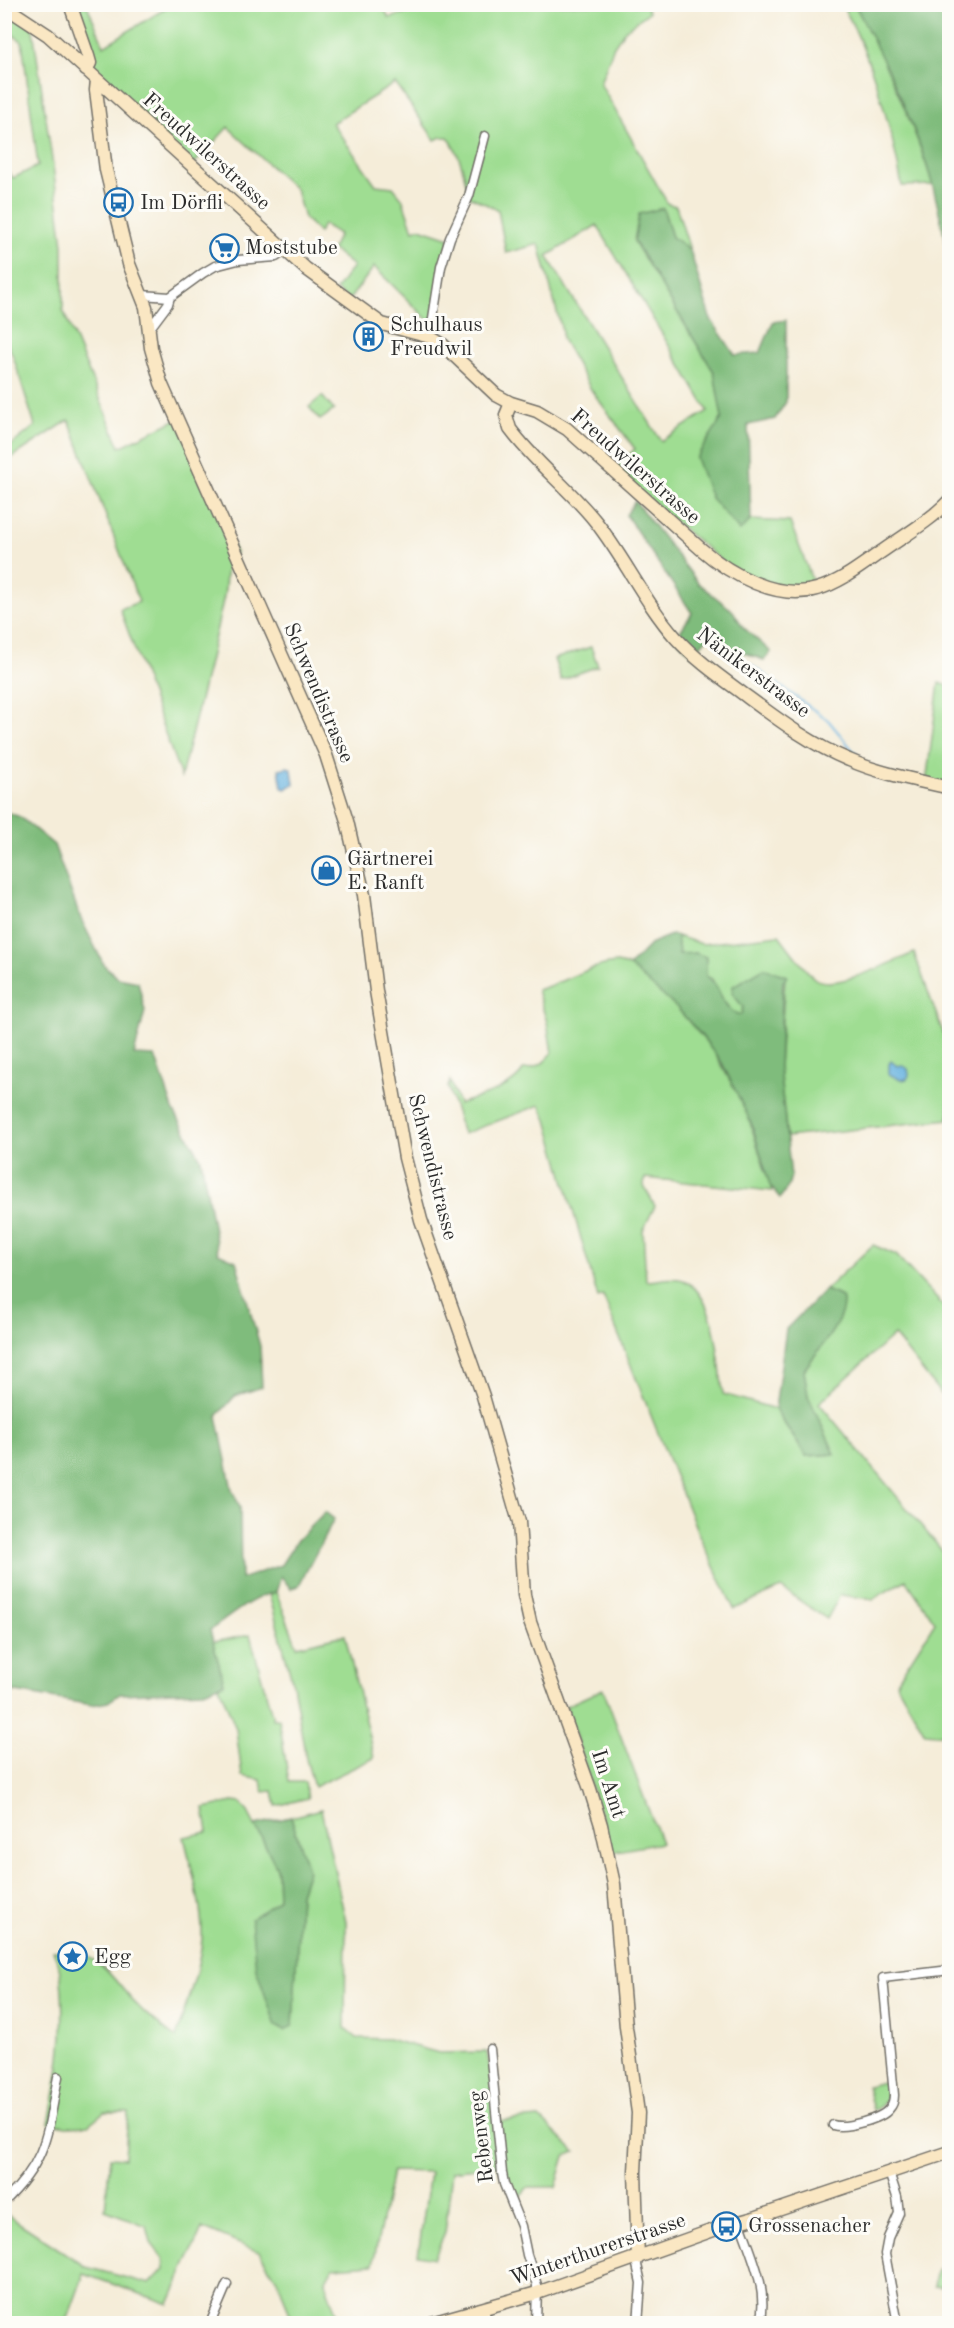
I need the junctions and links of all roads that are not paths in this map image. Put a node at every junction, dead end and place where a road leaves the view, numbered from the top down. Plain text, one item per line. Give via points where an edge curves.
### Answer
1 (70, 4) edge
2 (4, 6) edge
3 (86, 70) junction
4 (97, 80) junction
5 (485, 136) dead end
6 (285, 251) junction
7 (141, 295) junction
8 (170, 297) junction
9 (150, 328) junction
10 (430, 337) junction
11 (511, 403) junction
12 (950, 500) edge
13 (950, 788) edge
14 (463, 1336) joint
15 (950, 1970) edge
16 (490, 2049) dead end
17 (58, 2077) dead end
18 (833, 2125) dead end
19 (950, 2152) edge
20 (889, 2172) junction
21 (4, 2202) edge
22 (740, 2222) junction
23 (638, 2258) junction
24 (226, 2284) dead end
25 (536, 2296) junction
26 (479, 2308) junction
27 (491, 2321) edge
28 (210, 2324) edge
29 (428, 2324) edge
30 (536, 2324) edge
31 (639, 2324) edge
32 (760, 2324) edge
33 (898, 2324) edge

1 - 3 street via 90,63
2 - 3 street, Freudwilerstrasse via 32,23
3 - 4 street, Freudwilerstrasse
4 - 6 street, Freudwilerstrasse
4 - 7 street, Schwendistrasse via 106,170 129,264
5 - 10 street via 469,196 441,267
6 - 8 street via 276,257 215,266
6 - 10 street, Freudwilerstrasse via 382,324
7 - 8 street
7 - 9 street, Schwendistrasse
8 - 9 street
9 - 14 street, Schwendistrasse via 161,383 326,755 337,788 360,875 405,1158 421,1220
10 - 11 street, Freudwilerstrasse via 496,395
11 - 12 street, Freudwilerstrasse via 537,411 567,429 722,567 766,586 802,591 833,583 921,525
11 - 13 street, Nänikerstrasse via 506,415 510,429 590,513 657,614 693,655 815,743 876,770
14 - 23 street, Im Amt via 519,1522 524,1595 530,1622 586,1779 608,1855 638,2113
15 - 18 street via 883,1978 892,2106 886,2113 867,2120 841,2128
16 - 25 street, Rebenweg via 504,2184 521,2226 537,2285
17 - 21 street via 42,2152 29,2176
19 - 20 street, Winterthurerstrasse
20 - 22 street, Winterthurerstrasse
20 - 33 street via 899,2213 885,2254
22 - 23 street, Winterthurerstrasse
22 - 32 street via 756,2264 765,2307
23 - 25 street, Winterthurerstrasse
23 - 31 street
24 - 28 street
25 - 26 street, Winterthurerstrasse
25 - 30 street, Rebenweg
26 - 27 street
26 - 29 street, Winterthurerstrasse

